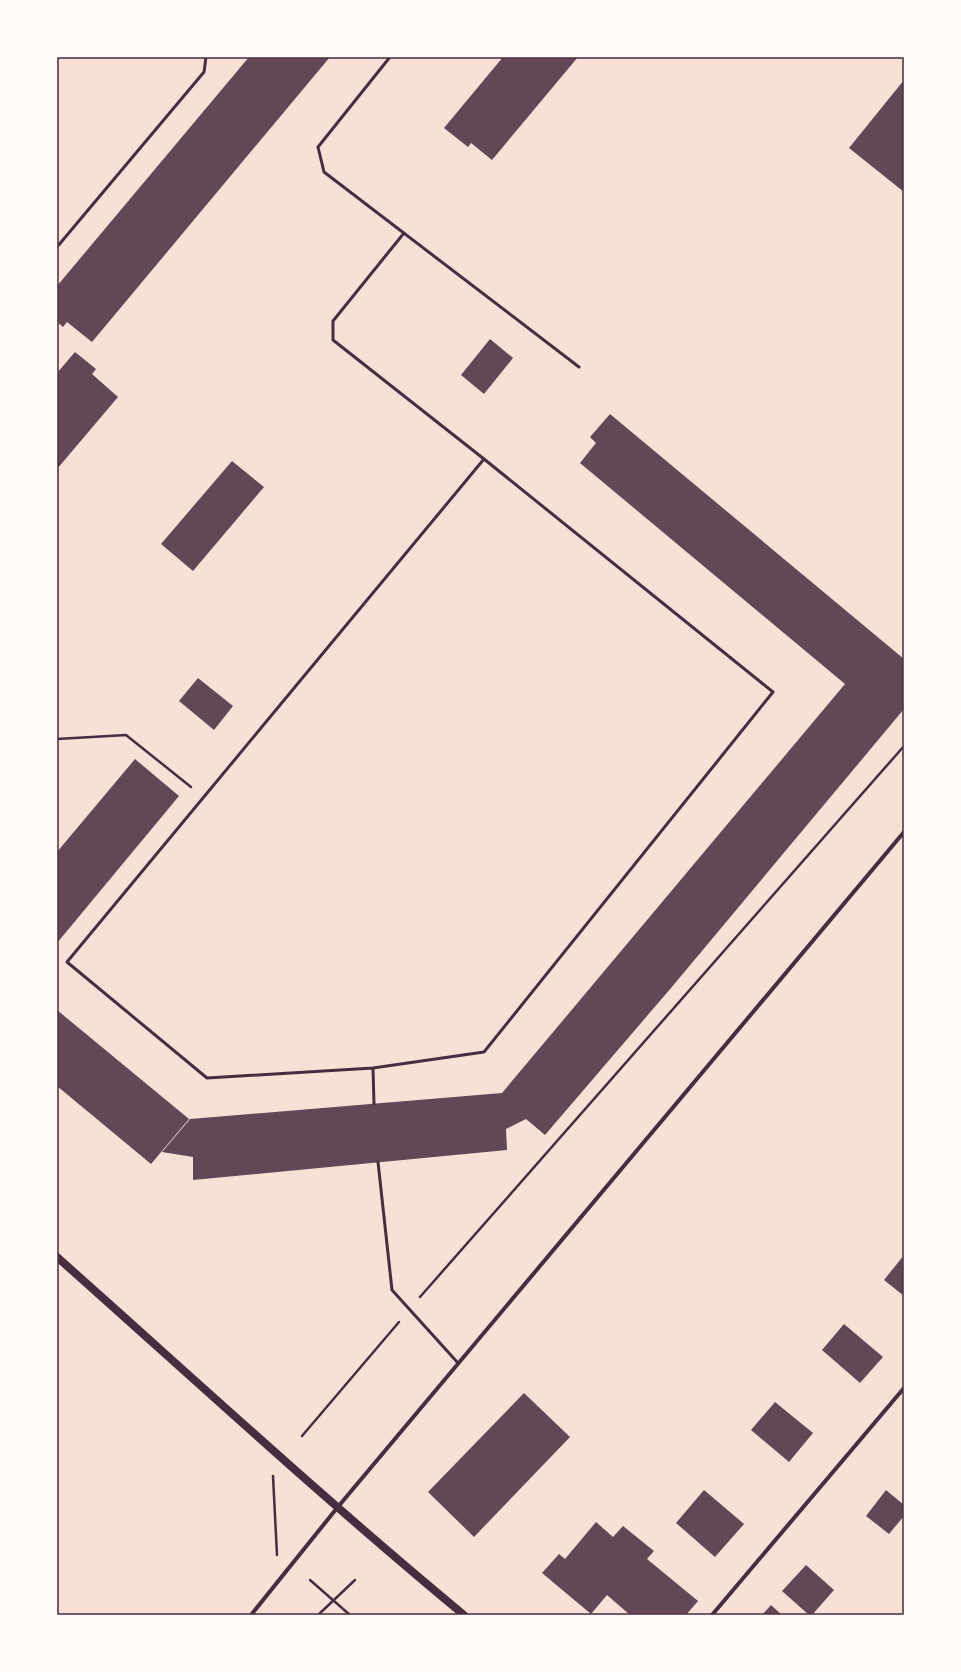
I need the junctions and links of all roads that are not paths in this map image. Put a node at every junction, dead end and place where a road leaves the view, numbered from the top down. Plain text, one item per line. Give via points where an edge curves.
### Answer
1 (206, 57) edge
2 (390, 57) edge
3 (404, 233) junction
4 (57, 247) edge
5 (579, 367) dead end
6 (484, 459) junction
7 (904, 832) edge
8 (373, 1068) junction
9 (374, 1104) dead end
10 (378, 1162) dead end
11 (57, 1257) edge
12 (458, 1363) junction
13 (904, 1388) edge
14 (337, 1508) junction
15 (251, 1615) edge
16 (464, 1615) edge
17 (712, 1615) edge

1 - 4 lane via 204,72
2 - 3 lane via 318,147 324,172
3 - 5 lane
3 - 6 lane via 333,321 333,340
6 - 8 lane via 773,692 484,1052
6 - 8 lane via 67,962 207,1078
7 - 12 street
8 - 9 lane
10 - 12 lane via 392,1290
11 - 14 main road
12 - 14 street
13 - 17 street
14 - 15 street
14 - 16 main road

